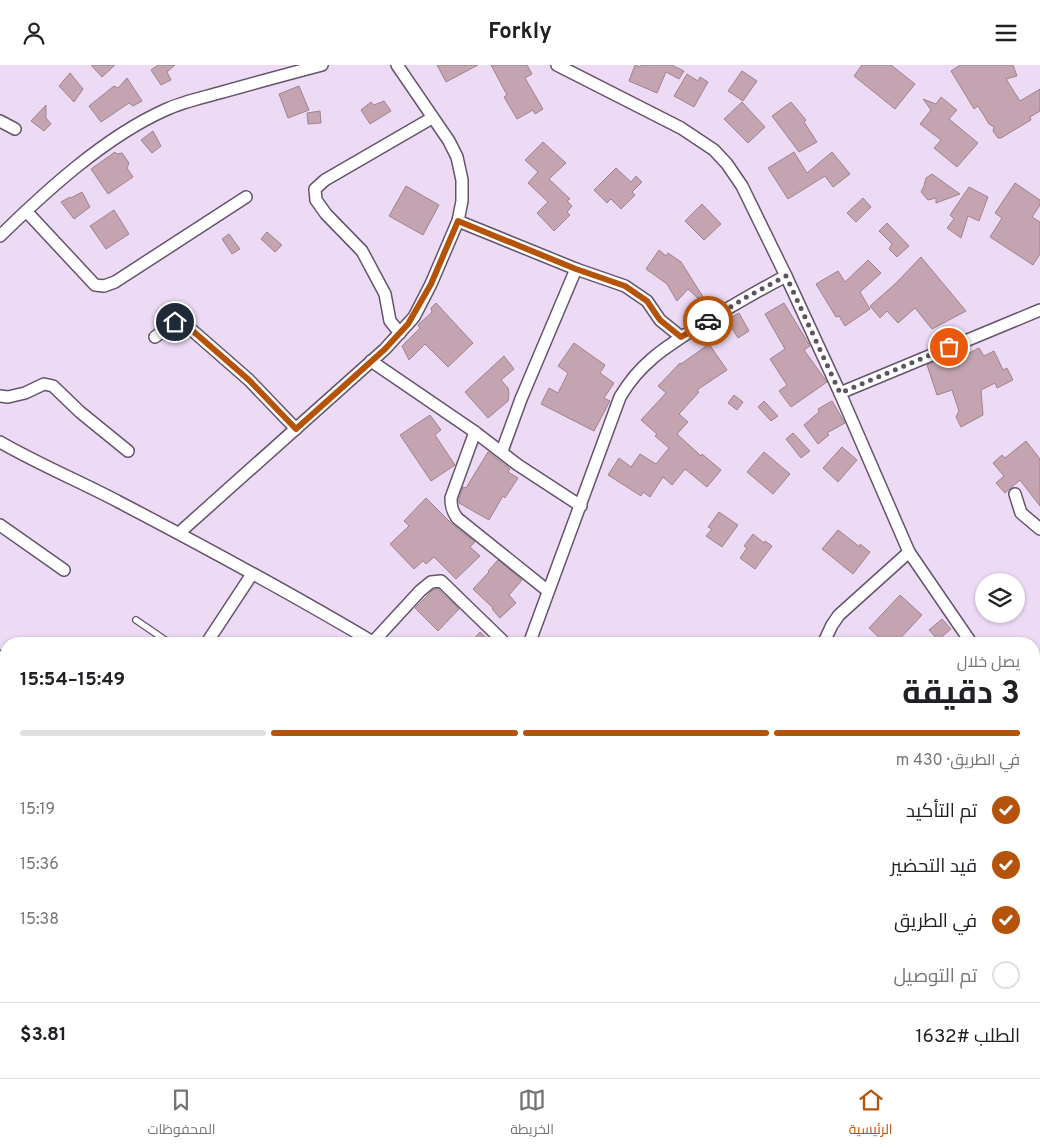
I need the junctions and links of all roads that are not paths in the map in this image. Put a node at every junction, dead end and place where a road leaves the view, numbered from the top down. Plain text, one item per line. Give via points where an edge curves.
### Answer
1 (322, 65) edge
2 (397, 65) edge
3 (557, 65) edge
4 (432, 118) junction
5 (0, 121) edge
6 (15, 129) dead end
7 (246, 197) dead end
8 (26, 211) junction
9 (458, 221) junction
10 (0, 237) edge
11 (576, 269) junction
12 (786, 276) junction
13 (1040, 310) edge
14 (400, 333) junction
15 (155, 337) dead end
16 (681, 337) junction
17 (371, 361) junction
18 (840, 393) junction
19 (0, 396) edge
20 (296, 429) junction
21 (476, 433) junction
22 (0, 442) edge
23 (128, 451) dead end
24 (502, 451) junction
25 (1015, 494) dead end
26 (581, 506) junction
27 (0, 525) edge
28 (1040, 529) edge
29 (179, 533) junction
30 (910, 552) junction
31 (64, 570) dead end
32 (252, 574) junction
33 (548, 591) junction
34 (136, 620) dead end
35 (161, 637) edge
36 (211, 637) edge
37 (363, 637) edge
38 (379, 637) edge
39 (499, 637) edge
40 (532, 637) edge
41 (826, 637) edge
42 (967, 637) edge

1 - 8 street via 166,109 129,130 74,169
2 - 4 street
3 - 12 street via 681,128 714,150 742,186
4 - 9 street via 458,157 462,201
4 - 14 street via 325,180 315,189 316,200 326,214 362,251 385,294 390,321
5 - 6 street
7 - 8 street via 104,286 95,285
8 - 10 street
9 - 11 street
9 - 14 street via 414,317
11 - 16 street via 637,293 660,320
11 - 24 street
12 - 16 street
12 - 18 street
13 - 18 street
14 - 17 street
15 - 20 street via 175,322 186,325 249,380
16 - 26 street via 651,358 628,383
17 - 20 street
17 - 21 street
18 - 30 street
19 - 23 street via 25,393 44,384 53,386
20 - 29 street
21 - 24 street
21 - 33 street via 451,498 453,512 456,518
22 - 29 street
24 - 26 street
25 - 28 street via 1021,513
26 - 33 street
27 - 31 street
29 - 32 street
30 - 41 street via 839,615
30 - 42 street
32 - 36 street
32 - 37 street
33 - 40 street
34 - 35 lane
38 - 39 street via 420,591 441,581

